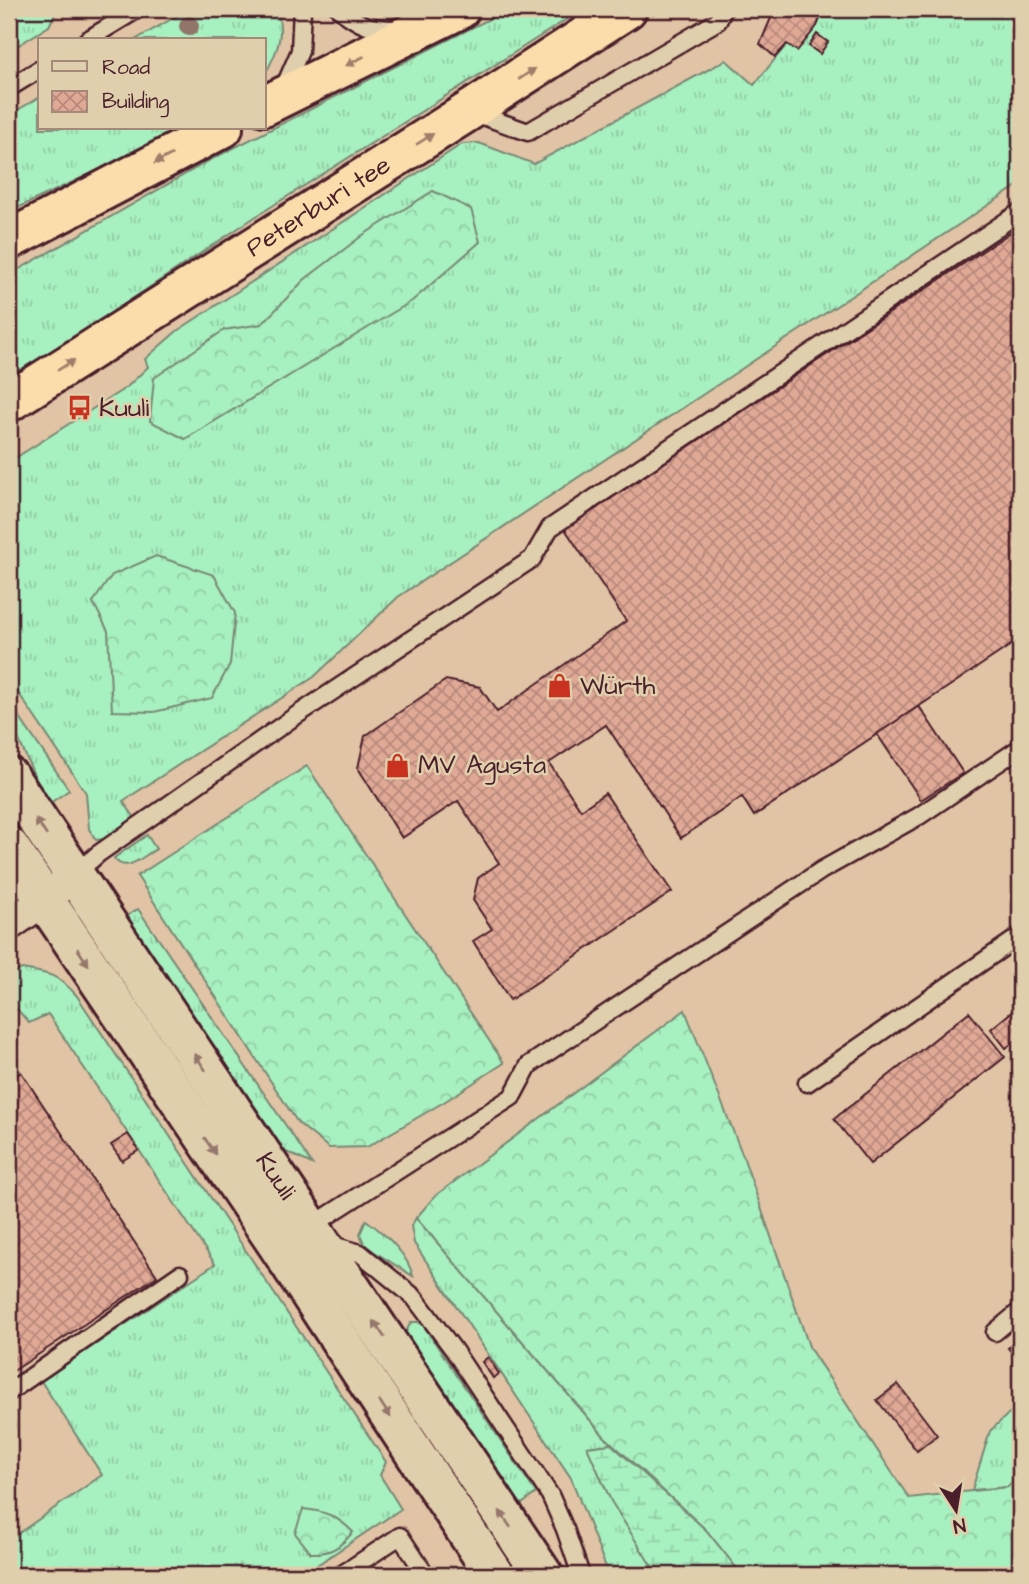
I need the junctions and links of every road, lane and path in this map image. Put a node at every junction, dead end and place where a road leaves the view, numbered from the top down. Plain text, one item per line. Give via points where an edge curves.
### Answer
1 (106, 9) edge
2 (138, 9) edge
3 (302, 9) edge
4 (339, 9) edge
5 (460, 9) edge
6 (626, 9) edge
7 (724, 9) edge
8 (113, 24) junction
9 (417, 30) junction
10 (90, 38) edge
11 (38, 70) edge
12 (9, 88) edge
13 (271, 103) edge
14 (470, 111) junction
15 (219, 130) edge
16 (1020, 212) edge
17 (9, 240) edge
18 (9, 402) edge
19 (1020, 748) edge
20 (9, 778) edge
21 (9, 847) edge
22 (74, 875) junction
23 (45, 900) junction
24 (9, 925) edge
25 (1020, 936) edge
26 (807, 1083) dead end
27 (300, 1238) junction
28 (180, 1274) dead end
29 (1020, 1311) edge
30 (995, 1332) dead end
31 (9, 1392) edge
32 (341, 1575) edge
33 (426, 1575) edge
34 (495, 1575) edge
35 (542, 1575) edge
36 (581, 1575) edge

1 - 8 lane
2 - 8 lane
3 - 13 lane via 300,51
4 - 9 lane via 371,29
5 - 9 highway
14 -> 6 highway, Peterburi tee
7 - 14 lane via 718,20 528,132
8 - 10 lane
9 -> 13 highway
11 - 12 lane
18 -> 14 highway, Peterburi tee
15 -> 17 highway
16 - 22 lane via 550,528 532,559 294,717 98,853
19 - 27 lane via 919,816 822,870 528,1065 512,1097
22 -> 20 main road, Kuuli
21 - 23 main road, Kuuli
22 - 23 street
27 -> 22 main road, Kuuli
23 - 24 street
23 -> 27 main road, Kuuli
25 - 26 lane
27 -> 34 main road, Kuuli
35 -> 27 main road, Kuuli
27 - 36 lane via 360,1253 414,1297 477,1381 550,1495
28 - 31 lane
29 - 30 lane
32 - 33 lane via 400,1536

